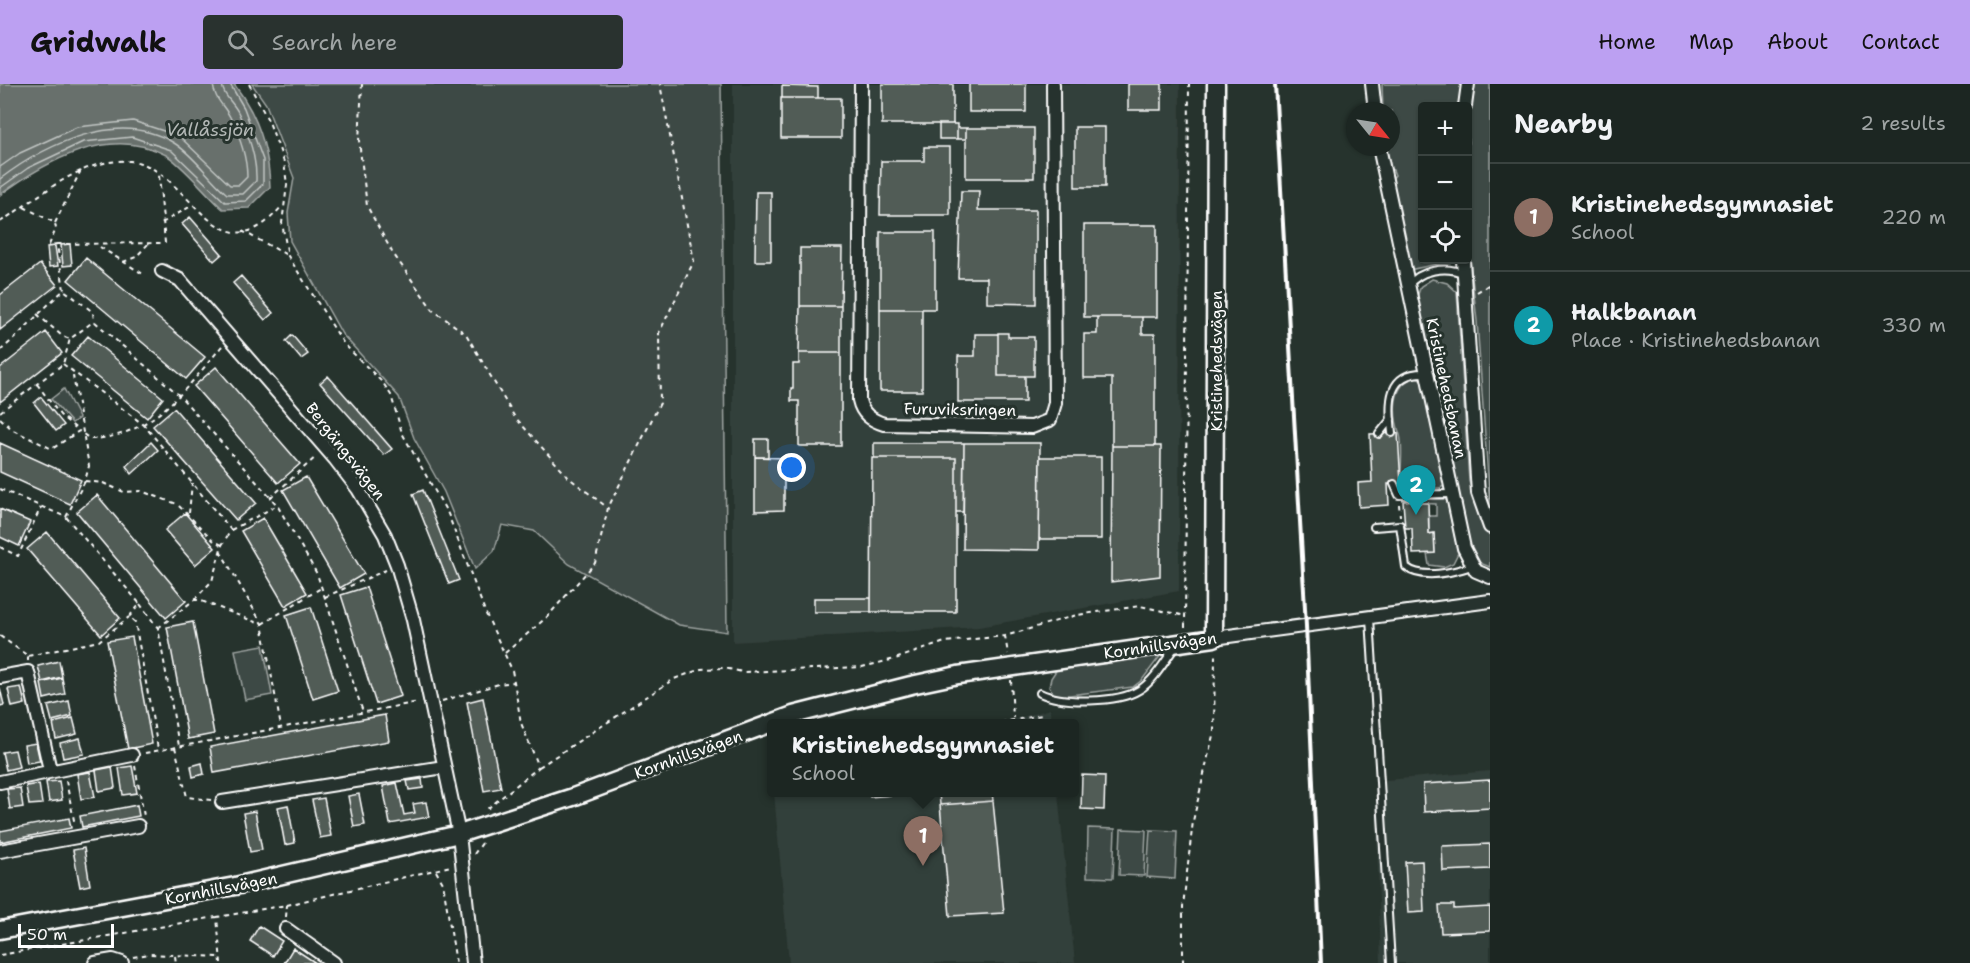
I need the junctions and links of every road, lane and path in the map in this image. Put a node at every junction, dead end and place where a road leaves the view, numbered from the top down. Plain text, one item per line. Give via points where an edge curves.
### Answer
1 (249, 84) edge
2 (362, 84) edge
3 (660, 84) edge
4 (861, 84) edge
5 (1053, 84) edge
6 (1189, 84) edge
7 (1216, 84) edge
8 (1372, 84) edge
9 (1468, 84) edge
10 (1374, 102) edge
11 (1466, 102) edge
12 (1381, 156) edge
13 (81, 170) junction
14 (159, 174) junction
15 (193, 205) junction
16 (282, 206) junction
17 (24, 207) junction
18 (0, 222) edge
19 (55, 223) junction
20 (162, 223) junction
21 (242, 231) junction
22 (149, 242) junction
23 (57, 244) junction
24 (97, 246) junction
25 (288, 256) junction
26 (123, 262) junction
27 (1463, 264) edge
28 (162, 271) dead end
29 (143, 274) dead end
30 (1464, 274) junction
31 (1408, 287) junction
32 (64, 290) junction
33 (37, 314) junction
34 (94, 321) junction
35 (230, 336) junction
36 (70, 339) junction
37 (0, 351) edge
38 (63, 364) junction
39 (72, 370) junction
40 (1426, 373) junction
41 (37, 384) junction
42 (180, 396) junction
43 (0, 412) edge
44 (0, 418) edge
45 (1391, 419) junction
46 (144, 425) junction
47 (79, 431) junction
48 (1392, 433) dead end
49 (1379, 434) dead end
50 (85, 436) junction
51 (326, 448) junction
52 (85, 481) junction
53 (192, 483) junction
54 (1394, 484) dead end
55 (0, 489) edge
56 (1452, 494) junction
57 (1399, 495) junction
58 (270, 498) junction
59 (277, 506) junction
60 (42, 507) junction
61 (608, 508) junction
62 (189, 514) junction
63 (66, 517) junction
64 (1400, 525) junction
65 (1374, 527) dead end
66 (1490, 528) edge
67 (231, 530) junction
68 (222, 545) junction
69 (0, 547) edge
70 (398, 565) junction
71 (1472, 566) junction
72 (1490, 577) edge
73 (322, 588) junction
74 (325, 597) junction
75 (194, 600) junction
76 (1490, 601) edge
77 (140, 604) junction
78 (1186, 616) junction
79 (129, 617) junction
80 (1370, 618) junction
81 (261, 624) junction
82 (158, 628) junction
83 (0, 636) edge
84 (1214, 638) junction
85 (1182, 641) junction
86 (505, 653) junction
87 (28, 656) junction
88 (28, 672) junction
89 (0, 677) edge
90 (514, 682) junction
91 (1040, 693) dead end
92 (430, 700) junction
93 (363, 712) junction
94 (1042, 715) dead end
95 (782, 719) edge
96 (1017, 719) edge
97 (767, 725) edge
98 (281, 727) junction
99 (175, 747) junction
100 (179, 747) junction
101 (158, 750) junction
102 (132, 755) junction
103 (444, 767) junction
104 (539, 767) junction
105 (63, 768) junction
106 (50, 770) junction
107 (0, 782) edge
108 (222, 802) joint
109 (485, 825) junction
110 (138, 826) joint
111 (459, 834) junction
112 (77, 837) junction
113 (0, 851) edge
114 (461, 863) junction
115 (436, 871) junction
116 (217, 917) junction
117 (286, 929) dead end
118 (0, 930) edge
119 (0, 955) edge
120 (175, 956) junction
121 (221, 957) junction
122 (128, 960) edge
123 (95, 963) edge
124 (176, 963) edge
125 (221, 963) edge
126 (334, 963) edge
127 (456, 963) edge
128 (473, 963) edge
129 (1183, 963) edge
130 (1391, 963) edge

1 - 16 path via 284,162 286,185
2 - 61 path via 358,141 368,206 392,252 433,310 466,334 514,416 569,478
3 - 61 path via 694,261 659,333 660,403
4 - 5 street, Furuviksringen via 859,400 863,411 884,424 1032,427 1050,420 1055,403
6 - 78 path
7 - 84 street, Kristinehedsvägen
8 - 10 street
9 - 11 street
12 - 31 street, Kristinehedsbanan
13 - 14 path via 133,161
13 - 17 path
13 - 19 path
14 - 15 path
14 - 20 path
15 - 20 path
15 - 21 path via 210,223
16 - 21 path via 263,224
16 - 25 path
17 - 18 path
17 - 19 path
19 - 23 path via 49,245
20 - 22 path via 165,243
21 - 25 path
22 - 24 path
22 - 26 path via 136,257
23 - 24 path
23 - 32 path
24 - 26 path
25 - 86 path via 344,344 391,395 402,432 448,514
26 - 29 path
27 - 30 street, Kristinehedsbanan
28 - 35 street, Bergängsvägen via 180,280
30 - 31 lane via 1435,270 1420,275
30 - 66 street, Kristinehedsbanan via 1478,493
31 - 40 street, Kristinehedsbanan
32 - 33 path
32 - 34 path via 93,312
33 - 36 path
33 - 37 path via 26,330
34 - 36 path
34 - 42 path
35 - 42 path
35 - 51 street, Bergängsvägen
36 - 38 path
38 - 39 path
38 - 41 path
39 - 46 path
39 - 50 path
40 - 45 lane via 1405,375 1397,383 1392,392
40 - 56 street, Kristinehedsbanan
41 - 43 path
41 - 47 path via 60,415
42 - 46 path
42 - 58 path
44 - 47 path via 13,430 51,449
45 - 48 lane
45 - 49 lane
46 - 50 path via 97,439
46 - 53 path
47 - 50 path
50 - 52 path via 89,466
51 - 58 path
51 - 70 street, Bergängsvägen via 372,511
52 - 62 path via 124,492 150,494 177,504
52 - 63 path
53 - 62 path
53 - 67 path
54 - 57 lane
55 - 60 path
56 - 57 lane
56 - 71 street, Kristinehedsbanan
57 - 64 path
58 - 59 path
59 - 67 path
59 - 73 path
60 - 63 path
60 - 69 path via 18,556
61 - 86 path via 595,563 547,617
62 - 68 path
63 - 77 path
64 - 65 lane
64 - 71 lane via 1406,567 1412,572 1442,573
67 - 68 path
68 - 75 path via 212,581
68 - 81 path via 223,557
70 - 74 path
70 - 92 street, Bergängsvägen
71 - 72 street via 1476,572
73 - 74 path
73 - 81 path
74 - 93 path
75 - 81 path via 204,600
75 - 82 path
76 - 80 street, Kornhillsvägen
77 - 79 path
77 - 82 path
78 - 85 path
78 - 104 path via 1155,607 1077,615 1005,636 945,642 862,667 765,672 701,669 674,679
79 - 87 path via 99,641
79 - 101 path via 135,622
80 - 84 street, Kornhillsvägen
80 - 130 lane
81 - 98 path
82 - 100 path
83 - 87 path
84 - 85 street, Kornhillsvägen
84 - 129 path via 1214,731 1193,821 1183,906
85 - 91 lane via 1137,691 1069,702
85 - 95 street, Kornhillsvägen via 958,675
86 - 90 path
87 - 88 path
88 - 89 street
88 - 106 street
90 - 92 path via 439,702
90 - 104 path via 521,723
92 - 93 path
92 - 103 street, Bergängsvägen
93 - 98 path
94 - 96 path
97 - 109 street, Kornhillsvägen via 573,797
98 - 100 path
99 - 100 path
99 - 101 path
99 - 108 path via 187,797
101 - 102 path
102 - 105 street
102 - 110 path via 146,814
103 - 108 street
103 - 111 street, Bergängsvägen
104 - 109 path via 488,808 483,815
105 - 106 street
105 - 112 path
106 - 107 street
109 - 111 street, Kornhillsvägen
109 - 114 path via 486,837 471,859
110 - 112 street
111 - 114 street, Bergängsvägen
111 - 118 street, Kornhillsvägen via 235,886
112 - 113 street
114 - 115 path
114 - 128 street, Bergängsvägen
115 - 116 path
115 - 127 path via 442,883
116 - 119 path
116 - 121 path
117 - 126 street
120 - 121 path
120 - 122 path via 149,954
120 - 124 path
121 - 125 path
122 - 123 street

